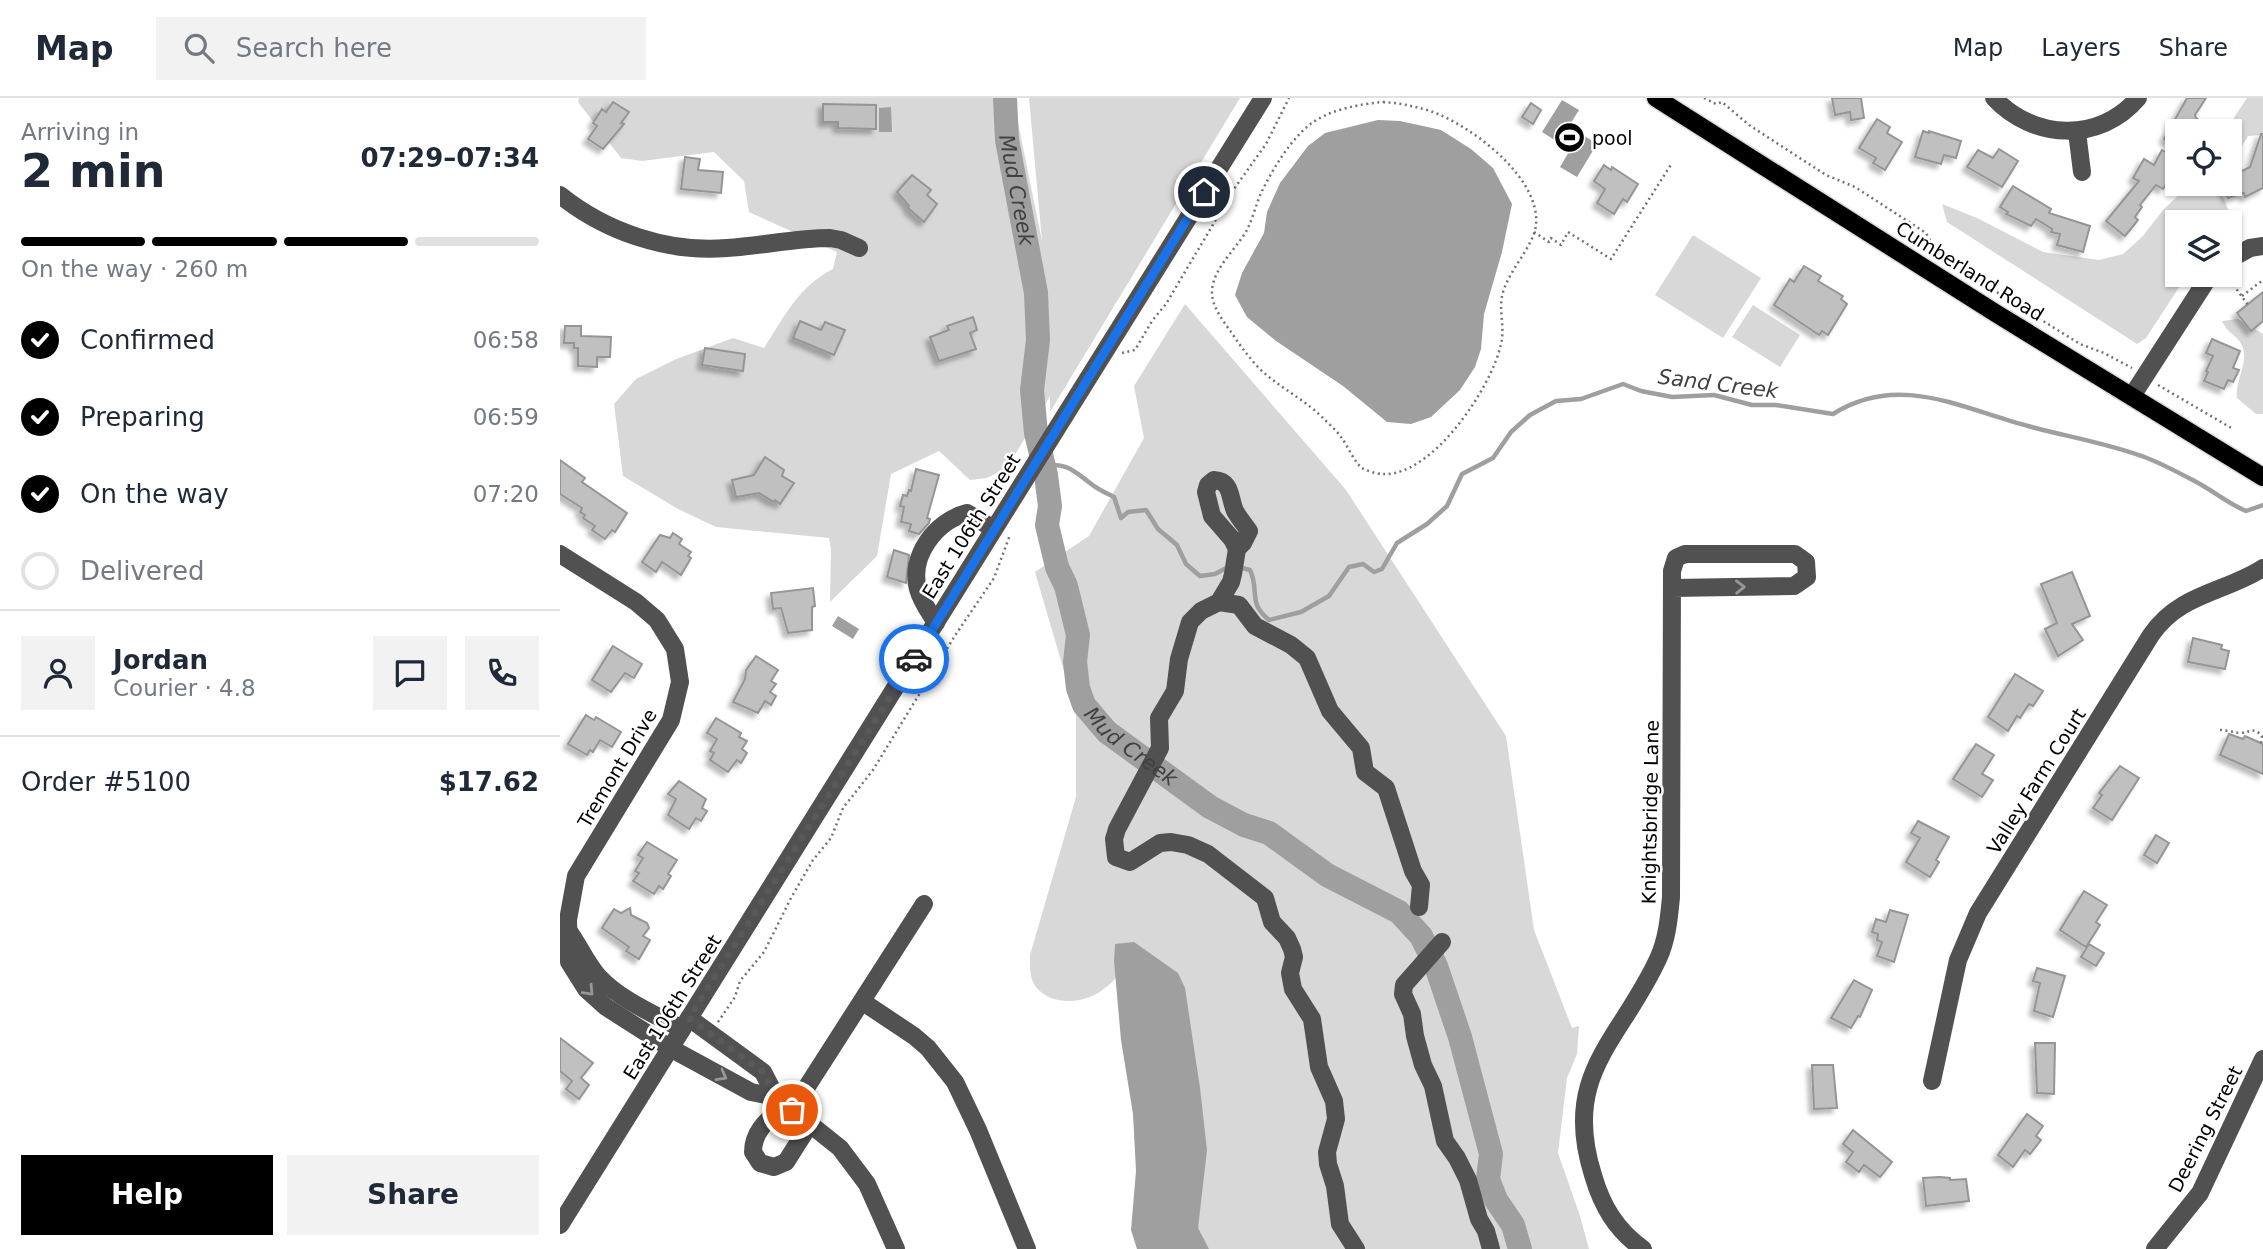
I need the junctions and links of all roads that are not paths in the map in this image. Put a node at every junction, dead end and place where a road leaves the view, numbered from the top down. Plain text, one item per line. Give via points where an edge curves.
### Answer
1 (1263, 98) edge
2 (1656, 98) edge
3 (1994, 98) edge
4 (2138, 98) edge
5 (2077, 132) junction
6 (2082, 172) dead end
7 (560, 195) edge
8 (2263, 246) edge
9 (859, 247) dead end
10 (2242, 254) edge
11 (2210, 287) edge
12 (2132, 396) junction
13 (2263, 477) edge
14 (1003, 529) junction
15 (560, 554) edge
16 (2263, 568) edge
17 (1672, 588) junction
18 (1219, 602) junction
19 (1239, 605) junction
20 (936, 624) junction
21 (924, 904) dead end
22 (1419, 907) dead end
23 (564, 930) edge
24 (1442, 942) dead end
25 (863, 1002) junction
26 (686, 1024) junction
27 (670, 1048) junction
28 (2263, 1059) edge
29 (1931, 1081) dead end
30 (785, 1103) junction
31 (810, 1124) junction
32 (560, 1225) edge
33 (897, 1249) edge
34 (1027, 1249) edge
35 (1356, 1249) edge
36 (1491, 1249) edge
37 (1643, 1249) edge
38 (2155, 1249) edge

1 - 14 street, East 106th Street via 1016,493
2 - 12 main road, Cumberland Road
3 - 5 street via 2031,125
4 - 5 street via 2115,118
5 - 6 street
7 - 9 street via 608,225 666,244 724,248 830,237
8 - 10 street
11 - 12 street
12 - 13 main road, Cumberland Road
14 - 20 street, East 106th Street
14 - 20 street via 967,513 944,522 933,534 920,555 917,589
15 - 23 street, Tremont Drive via 657,620 675,649 680,682 671,720 576,876
16 - 29 street, Valley Farm Court via 2179,606 2151,635 1978,914 1958,960
17 -> 17 street, Knightsbridge Lane via 1794,586 1807,576 1807,562 1795,554 1685,554 1676,558
17 - 37 street, Knightsbridge Lane via 1668,928 1658,958 1589,1081 1584,1115 1584,1139 1598,1193 1616,1224
18 - 19 street
18 - 19 street via 1234,565
18 - 35 street via 1190,622 1175,691 1159,718 1160,748 1117,829 1113,848 1116,856 1130,862 1160,843 1199,849 1265,898 1272,922 1292,949 1293,989 1312,1019 1319,1067 1334,1101 1336,1119 1328,1164 1340,1224
19 - 22 street via 1255,626 1307,658 1330,711 1361,748 1364,772 1386,788 1421,885
20 - 26 street, East 106th Street
21 - 25 street
23 - 26 street via 607,985
23 -> 27 street, Tremont Drive via 569,962 586,989
24 - 36 street via 1404,985 1403,994 1446,1141 1468,1181
25 - 30 street
25 - 34 street via 928,1048 955,1082
26 - 27 street, East 106th Street
26 - 30 street via 710,1033 763,1072
27 -> 30 street, Tremont Drive via 751,1092
27 - 32 street, East 106th Street
28 - 38 street, Deering Street via 2200,1193
30 - 31 street
30 - 31 street via 754,1137 753,1152 760,1163 774,1167 786,1161
31 - 33 street via 854,1164

